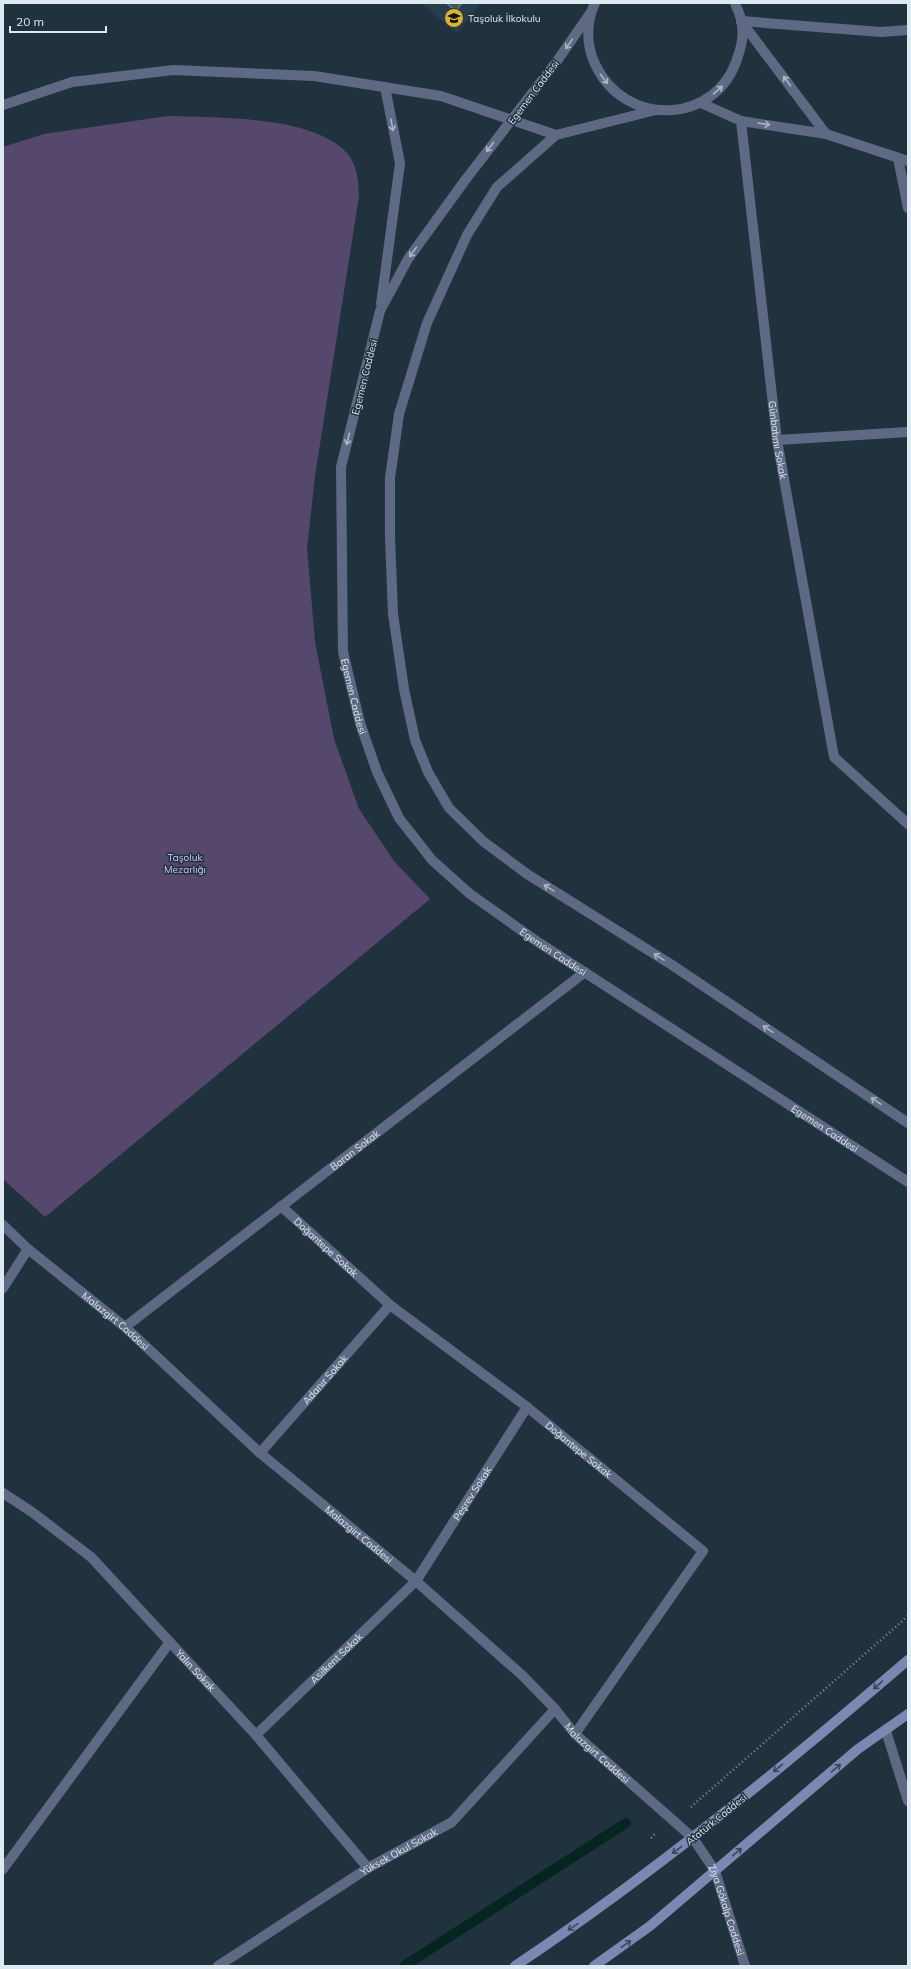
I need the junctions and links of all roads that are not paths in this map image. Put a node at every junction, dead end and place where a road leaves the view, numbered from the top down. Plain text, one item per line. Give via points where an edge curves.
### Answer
1 (735, 3) edge
2 (593, 7) edge
3 (741, 21) junction
4 (908, 30) edge
5 (385, 87) junction
6 (701, 103) junction
7 (3, 105) edge
8 (656, 110) junction
9 (511, 120) junction
10 (741, 121) junction
11 (826, 134) junction
12 (556, 135) junction
13 (898, 158) junction
14 (908, 161) edge
15 (908, 208) edge
16 (380, 311) junction
17 (908, 432) edge
18 (777, 440) junction
19 (908, 824) edge
20 (584, 972) junction
21 (908, 1123) edge
22 (908, 1182) edge
23 (281, 1206) junction
24 (3, 1225) edge
25 (28, 1249) junction
26 (3, 1288) edge
27 (390, 1305) junction
28 (125, 1327) junction
29 (527, 1406) junction
30 (260, 1453) junction
31 (3, 1494) edge
32 (416, 1581) junction
33 (170, 1642) junction
34 (908, 1660) edge
35 (555, 1709) junction
36 (908, 1714) edge
37 (886, 1731) junction
38 (575, 1734) junction
39 (256, 1735) junction
40 (908, 1801) edge
41 (692, 1838) junction
42 (704, 1855) joint
43 (368, 1868) junction
44 (3, 1869) edge
45 (715, 1871) junction
46 (218, 1966) edge
47 (515, 1966) edge
48 (594, 1966) edge
49 (745, 1966) edge

1 - 3 street
2 -> 8 street via 588,34 591,56 600,76 615,93 634,105
2 -> 9 street, Egemen Caddesi via 557,61
3 - 4 street via 881,32
6 -> 3 street via 721,88 735,68 742,45
11 -> 3 street
5 - 7 street via 314,76 173,70 72,82
5 - 9 street via 441,96
5 -> 16 street via 400,163
6 - 8 street via 678,110
6 - 10 street
8 - 12 street
9 - 12 street
9 -> 16 street, Egemen Caddesi via 408,259
10 -> 11 street
10 - 18 street, Günbatımı Sokak
11 - 13 street
21 -> 12 street via 678,970 527,874 484,842 450,808 428,772 415,740 404,689 393,614 390,478 399,414 427,323 467,235 497,187
13 - 14 street
13 - 15 street
16 -> 20 street, Egemen Caddesi via 341,467 343,652 360,723 377,772 399,818 432,860 470,894
17 - 18 street
18 - 19 street, Günbatımı Sokak via 834,757
20 - 22 street, Egemen Caddesi
20 - 23 street, Baran Sokak
23 - 27 street, Doğantepe Sokak
23 - 28 street, Baran Sokak
24 - 25 street, Malazgirt Caddesi
25 - 26 street
25 - 28 street, Malazgirt Caddesi
27 - 29 street, Doğantepe Sokak
27 - 30 street, Adanır Sokak
28 - 30 street, Malazgirt Caddesi
29 - 32 street, Peşrev Sokak
29 - 38 street, Doğantepe Sokak via 703,1551
30 - 32 street, Malazgirt Caddesi
31 - 33 street, Yalın Sokak via 32,1512 91,1557
32 - 35 street, Malazgirt Caddesi via 523,1676
32 - 39 street, Asilkent Sokak
33 - 39 street, Yalın Sokak
33 - 44 street
34 -> 41 main road, Atatürk Caddesi
35 - 38 street, Malazgirt Caddesi
35 - 43 street, Yüksek Okul Sokak via 452,1822
36 - 37 main road
37 - 40 street
45 -> 37 main road via 858,1749
38 - 41 street, Malazgirt Caddesi
39 - 43 street, Yalın Sokak
41 - 42 street, Malazgirt Caddesi
41 -> 47 main road, Atatürk Caddesi via 584,1920
42 - 45 street, Ziya Gökalp Caddesi
43 - 46 street, Yüksek Okul Sokak
48 -> 45 main road via 650,1926
45 - 49 street, Ziya Gökalp Caddesi

